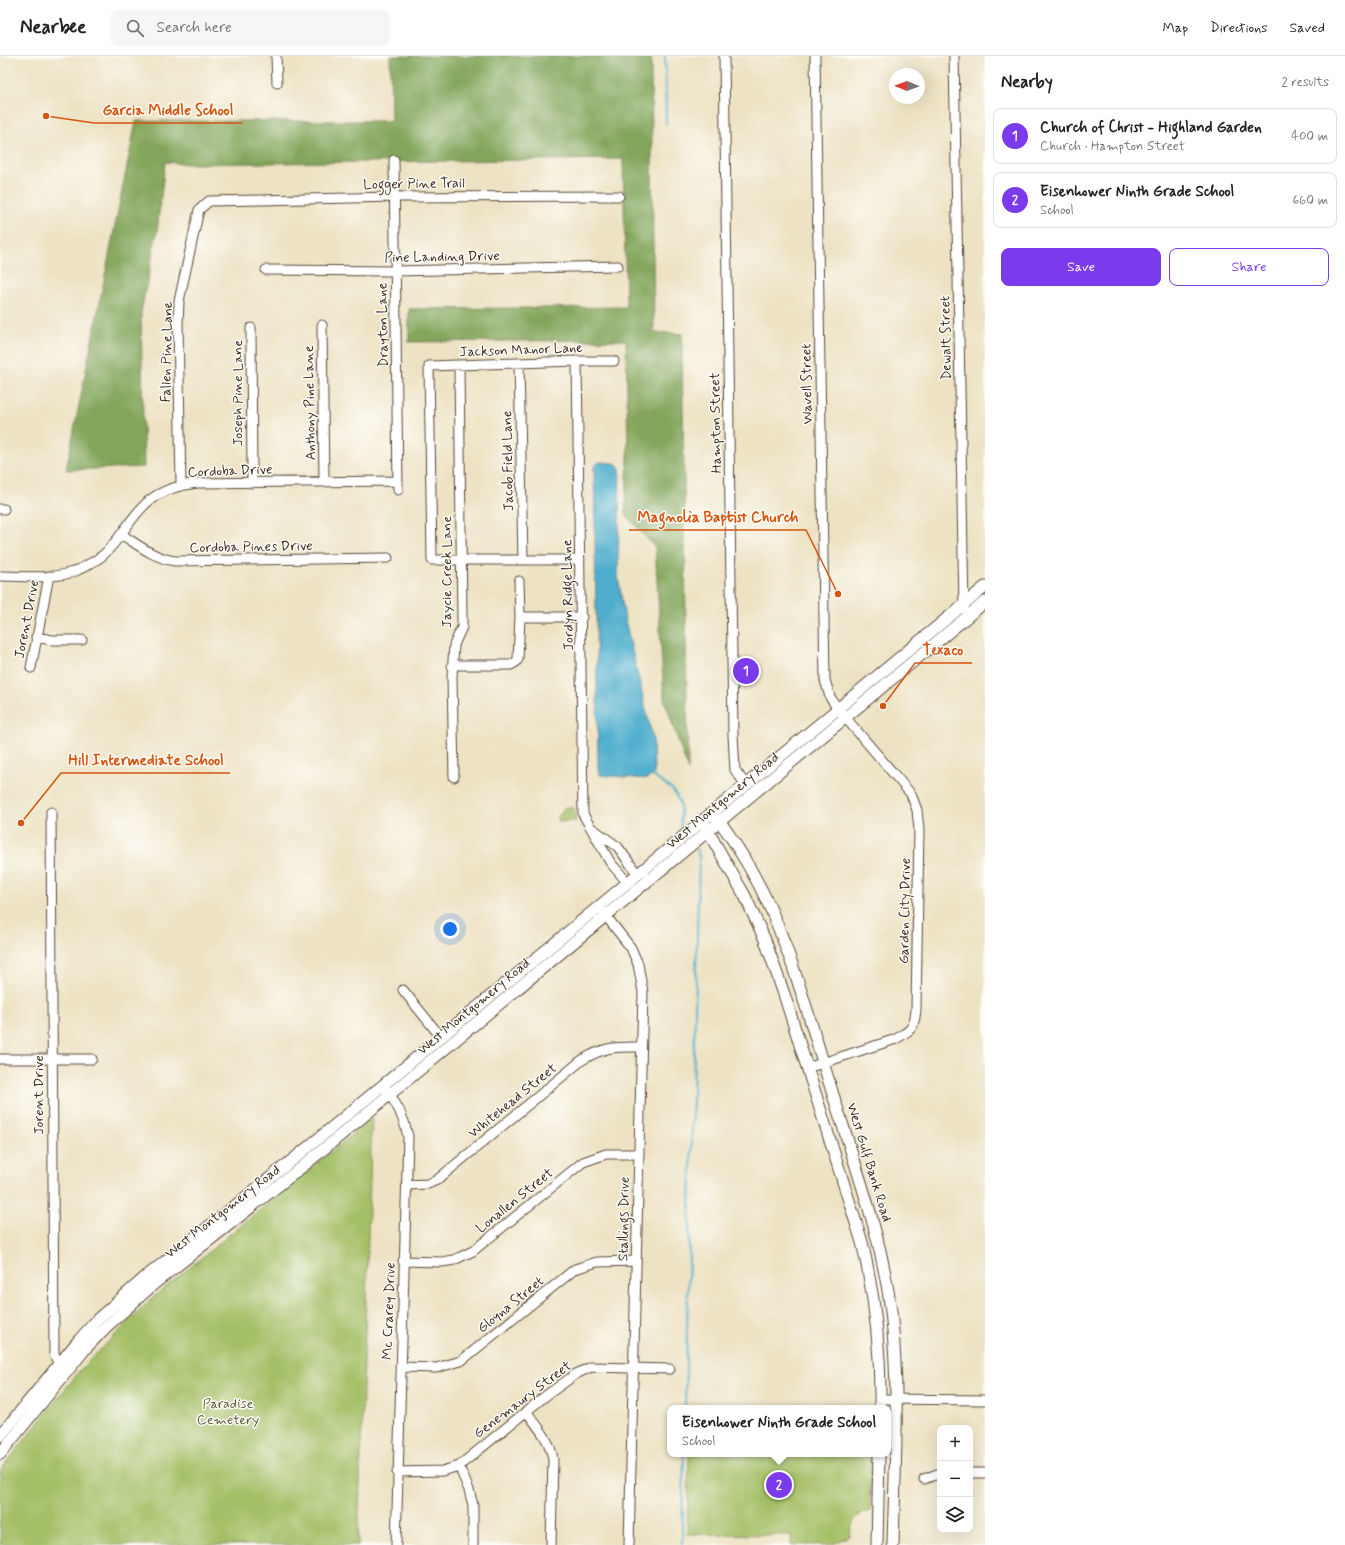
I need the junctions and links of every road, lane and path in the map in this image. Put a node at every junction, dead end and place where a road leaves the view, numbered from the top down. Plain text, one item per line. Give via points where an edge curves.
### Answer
1 (276, 56) edge
2 (724, 56) edge
3 (815, 56) edge
4 (954, 56) edge
5 (277, 83) dead end
6 (394, 160) dead end
7 (619, 196) dead end
8 (394, 197) junction
9 (209, 201) joint
10 (618, 266) dead end
11 (266, 270) dead end
12 (396, 271) junction
13 (322, 325) dead end
14 (250, 328) dead end
15 (577, 361) junction
16 (614, 361) dead end
17 (519, 363) junction
18 (459, 365) junction
19 (398, 481) junction
20 (324, 482) junction
21 (252, 483) junction
22 (181, 485) junction
23 (398, 490) dead end
24 (121, 534) junction
25 (388, 558) dead end
26 (461, 560) junction
27 (523, 560) junction
28 (580, 560) junction
29 (0, 576) edge
30 (49, 576) junction
31 (519, 581) dead end
32 (985, 587) edge
33 (985, 602) edge
34 (964, 604) junction
35 (520, 617) junction
36 (582, 617) junction
37 (965, 619) junction
38 (36, 637) junction
39 (82, 640) dead end
40 (452, 665) junction
41 (31, 668) dead end
42 (842, 713) junction
43 (454, 777) dead end
44 (746, 786) junction
45 (50, 812) dead end
46 (717, 817) junction
47 (590, 827) junction
48 (705, 827) junction
49 (638, 875) junction
50 (628, 883) junction
51 (602, 911) junction
52 (780, 934) junction
53 (765, 940) junction
54 (403, 990) dead end
55 (442, 1037) junction
56 (641, 1047) junction
57 (0, 1059) edge
58 (52, 1059) junction
59 (92, 1059) dead end
60 (823, 1062) junction
61 (807, 1068) junction
62 (386, 1090) junction
63 (639, 1154) junction
64 (857, 1168) junction
65 (840, 1173) junction
66 (407, 1185) junction
67 (403, 1261) junction
68 (636, 1261) junction
69 (886, 1280) junction
70 (871, 1283) junction
71 (59, 1364) junction
72 (400, 1367) junction
73 (634, 1367) junction
74 (670, 1369) dead end
75 (64, 1376) junction
76 (896, 1399) junction
77 (985, 1400) edge
78 (880, 1403) edge
79 (526, 1411) junction
80 (0, 1436) edge
81 (0, 1454) edge
82 (879, 1457) edge
83 (459, 1466) junction
84 (397, 1472) junction
85 (973, 1473) edge
86 (985, 1473) edge
87 (937, 1474) edge
88 (924, 1479) dead end
89 (877, 1520) junction
90 (894, 1520) junction
91 (396, 1545) edge
92 (473, 1545) edge
93 (551, 1545) edge
94 (629, 1545) edge
95 (877, 1545) edge
96 (893, 1545) edge

1 - 5 street
2 - 44 street, Hampton Street via 733,735 735,770
3 - 42 street, Wavell Street via 825,680 830,697
4 - 34 street, Dewalt Street
6 - 8 street, Drayton Lane
7 - 8 street, Logger Pine Trail
8 - 9 street, Logger Pine Trail
8 - 12 street, Drayton Lane
9 - 22 street, Fallen Pine Lane via 199,210 179,301
10 - 12 street, Pine Landing Drive
11 - 12 street, Pine Landing Drive
12 - 19 street, Drayton Lane
13 - 20 street, Anthony Pine Lane
14 - 21 street, Joseph Pine Lane
15 - 16 street, Jackson Manor Lane
15 - 17 street, Jackson Manor Lane
15 - 28 street, Jordyn Ridge Lane
17 - 18 street, Jackson Manor Lane
17 - 27 street, Jacob Field Lane
18 - 26 street, Jaycie Creek Lane
18 - 26 street, Jackson Manor Lane via 429,366 432,560
19 - 20 street, Cordoba Drive
19 - 23 street, Drayton Lane
20 - 21 street, Cordoba Drive
21 - 22 street, Cordoba Drive
22 - 24 street, Cordoba Drive via 150,500
24 - 25 street, Cordoba Pines Drive via 155,556 175,561
24 - 30 street, Cordoba Drive via 91,563 77,570
26 - 27 street
26 - 40 street, Jaycie Creek Lane via 462,627 454,645
27 - 28 street
28 - 36 street, Jordyn Ridge Lane
29 - 30 street, Cordoba Drive
30 - 38 street, Jorent Drive
31 - 35 street
32 - 34 main road, West Montgomery Road
33 - 37 main road, West Montgomery Road
34 - 37 street, Dewalt Street
34 - 42 main road, West Montgomery Road
35 - 36 street
35 - 40 street via 516,662 510,665
36 - 47 street, Jordyn Ridge Lane via 583,814
37 - 42 main road, West Montgomery Road
38 - 39 street
38 - 41 street, Jorent Drive
40 - 43 street, Jaycie Creek Lane
42 - 44 main road, West Montgomery Road
42 - 46 main road, West Montgomery Road
42 - 60 street, Garden City Drive via 911,794 917,810 919,830 916,1010 915,1024 896,1039
44 - 46 main road, West Montgomery Road
45 - 58 street, Jorent Drive
46 - 48 main road, West Montgomery Road
46 - 52 main road, West Gulf Bank Road via 762,892
47 - 49 street via 618,847
47 - 50 street, Jordyn Ridge Lane via 610,862
48 - 49 main road, West Montgomery Road
48 - 51 main road, West Montgomery Road
48 - 53 main road via 745,896
49 - 50 main road, West Montgomery Road
50 - 51 main road, West Montgomery Road
51 - 55 main road, West Montgomery Road
51 - 56 street, Stallings Drive via 631,948 638,964 643,992
51 - 62 main road, West Montgomery Road
52 - 53 main road
52 - 60 main road, West Gulf Bank Road
53 - 61 main road
54 - 55 street
55 - 62 main road, West Montgomery Road
56 - 63 street, Stallings Drive
56 - 66 street, Whitehead Street via 612,1047 582,1060 437,1180 428,1184
57 - 58 street
58 - 59 street
58 - 71 street, Jorent Drive via 54,1354
60 - 61 street, Garden City Drive
60 - 64 main road, West Gulf Bank Road
61 - 65 main road
62 - 66 street, Mc Crarey Drive via 404,1118 408,1136
62 - 71 main road, West Montgomery Road via 148,1275 98,1319
62 - 75 main road, West Montgomery Road via 296,1172 155,1283 106,1327
63 - 67 street, Lonallen Street via 606,1154 583,1162 473,1251 454,1260
63 - 68 street, Stallings Drive
64 - 65 main road
64 - 69 main road, West Gulf Bank Road via 877,1234
65 - 70 main road via 862,1242
66 - 67 street, Mc Crarey Drive
67 - 72 street, Mc Crarey Drive
68 - 72 street, Gloyna Street via 596,1262 575,1269 461,1361 436,1368
68 - 73 street, Stallings Drive
69 - 70 main road
69 - 76 main road, West Gulf Bank Road via 894,1341
70 - 78 main road via 878,1340
71 - 75 street, Jorent Drive
71 - 80 main road, West Montgomery Road
72 - 84 street, Mc Crarey Drive
73 - 74 street, Genemaury Street
73 - 79 street, Genemaury Street via 591,1368 581,1372
73 - 94 street, Stallings Drive
75 - 81 main road, West Montgomery Road
76 - 77 street
76 - 78 street
76 - 90 main road, West Gulf Bank Road
79 - 83 street, Genemaury Street
79 - 93 street via 552,1450
82 - 89 main road
83 - 84 street, Genemaury Street via 435,1471
83 - 92 street via 473,1505
84 - 91 street, Mc Crarey Drive
85 - 86 street
87 - 88 street
89 - 90 main road
89 - 95 main road
90 - 96 main road, West Gulf Bank Road

